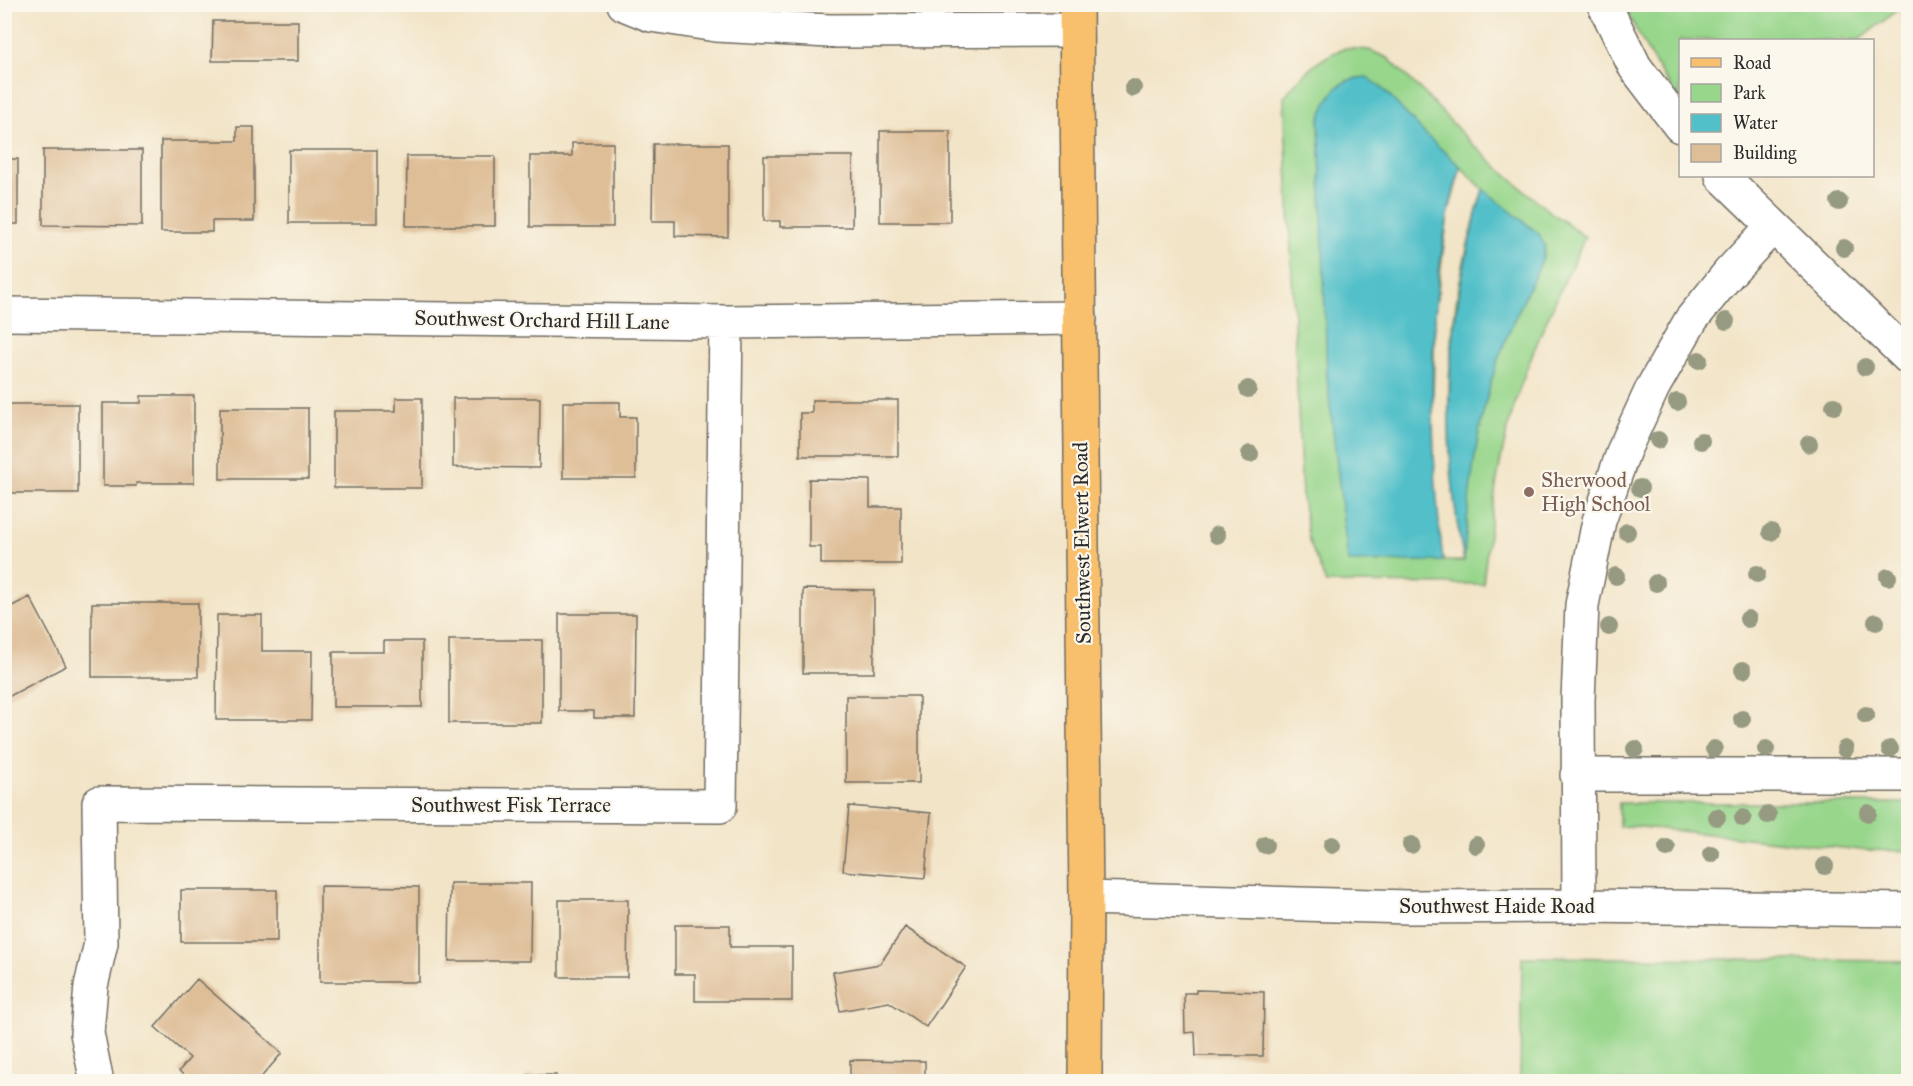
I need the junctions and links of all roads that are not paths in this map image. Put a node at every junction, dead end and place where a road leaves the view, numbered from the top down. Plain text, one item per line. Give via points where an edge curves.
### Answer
1 (624, 4) edge
2 (1604, 4) edge
3 (1076, 17) edge
4 (1679, 125) edge
5 (1723, 177) edge
6 (1773, 226) junction
7 (4, 314) edge
8 (1080, 318) junction
9 (726, 322) junction
10 (1908, 357) edge
11 (1577, 775) junction
12 (1908, 775) edge
13 (1086, 898) junction
14 (1579, 906) junction
15 (1908, 910) edge
16 (97, 1082) edge
17 (1085, 1082) edge

1 - 3 street via 651,15 716,24 829,31
2 - 4 street via 1635,66
3 - 8 main road, Southwest Elwert Road
5 - 6 street
6 - 10 street
6 - 11 street via 1691,320 1653,387 1624,450 1599,521 1582,605
7 - 9 street, Southwest Orchard Hill Lane
8 - 9 street, Southwest Orchard Hill Lane
8 - 13 main road, Southwest Elwert Road
9 - 16 street, Southwest Fisk Terrace via 720,806 99,803 101,943 91,986 87,1034
11 - 12 street
11 - 14 street
13 - 14 street, Southwest Haide Road via 1409,907
13 - 17 main road, Southwest Elwert Road
14 - 15 street, Southwest Haide Road

